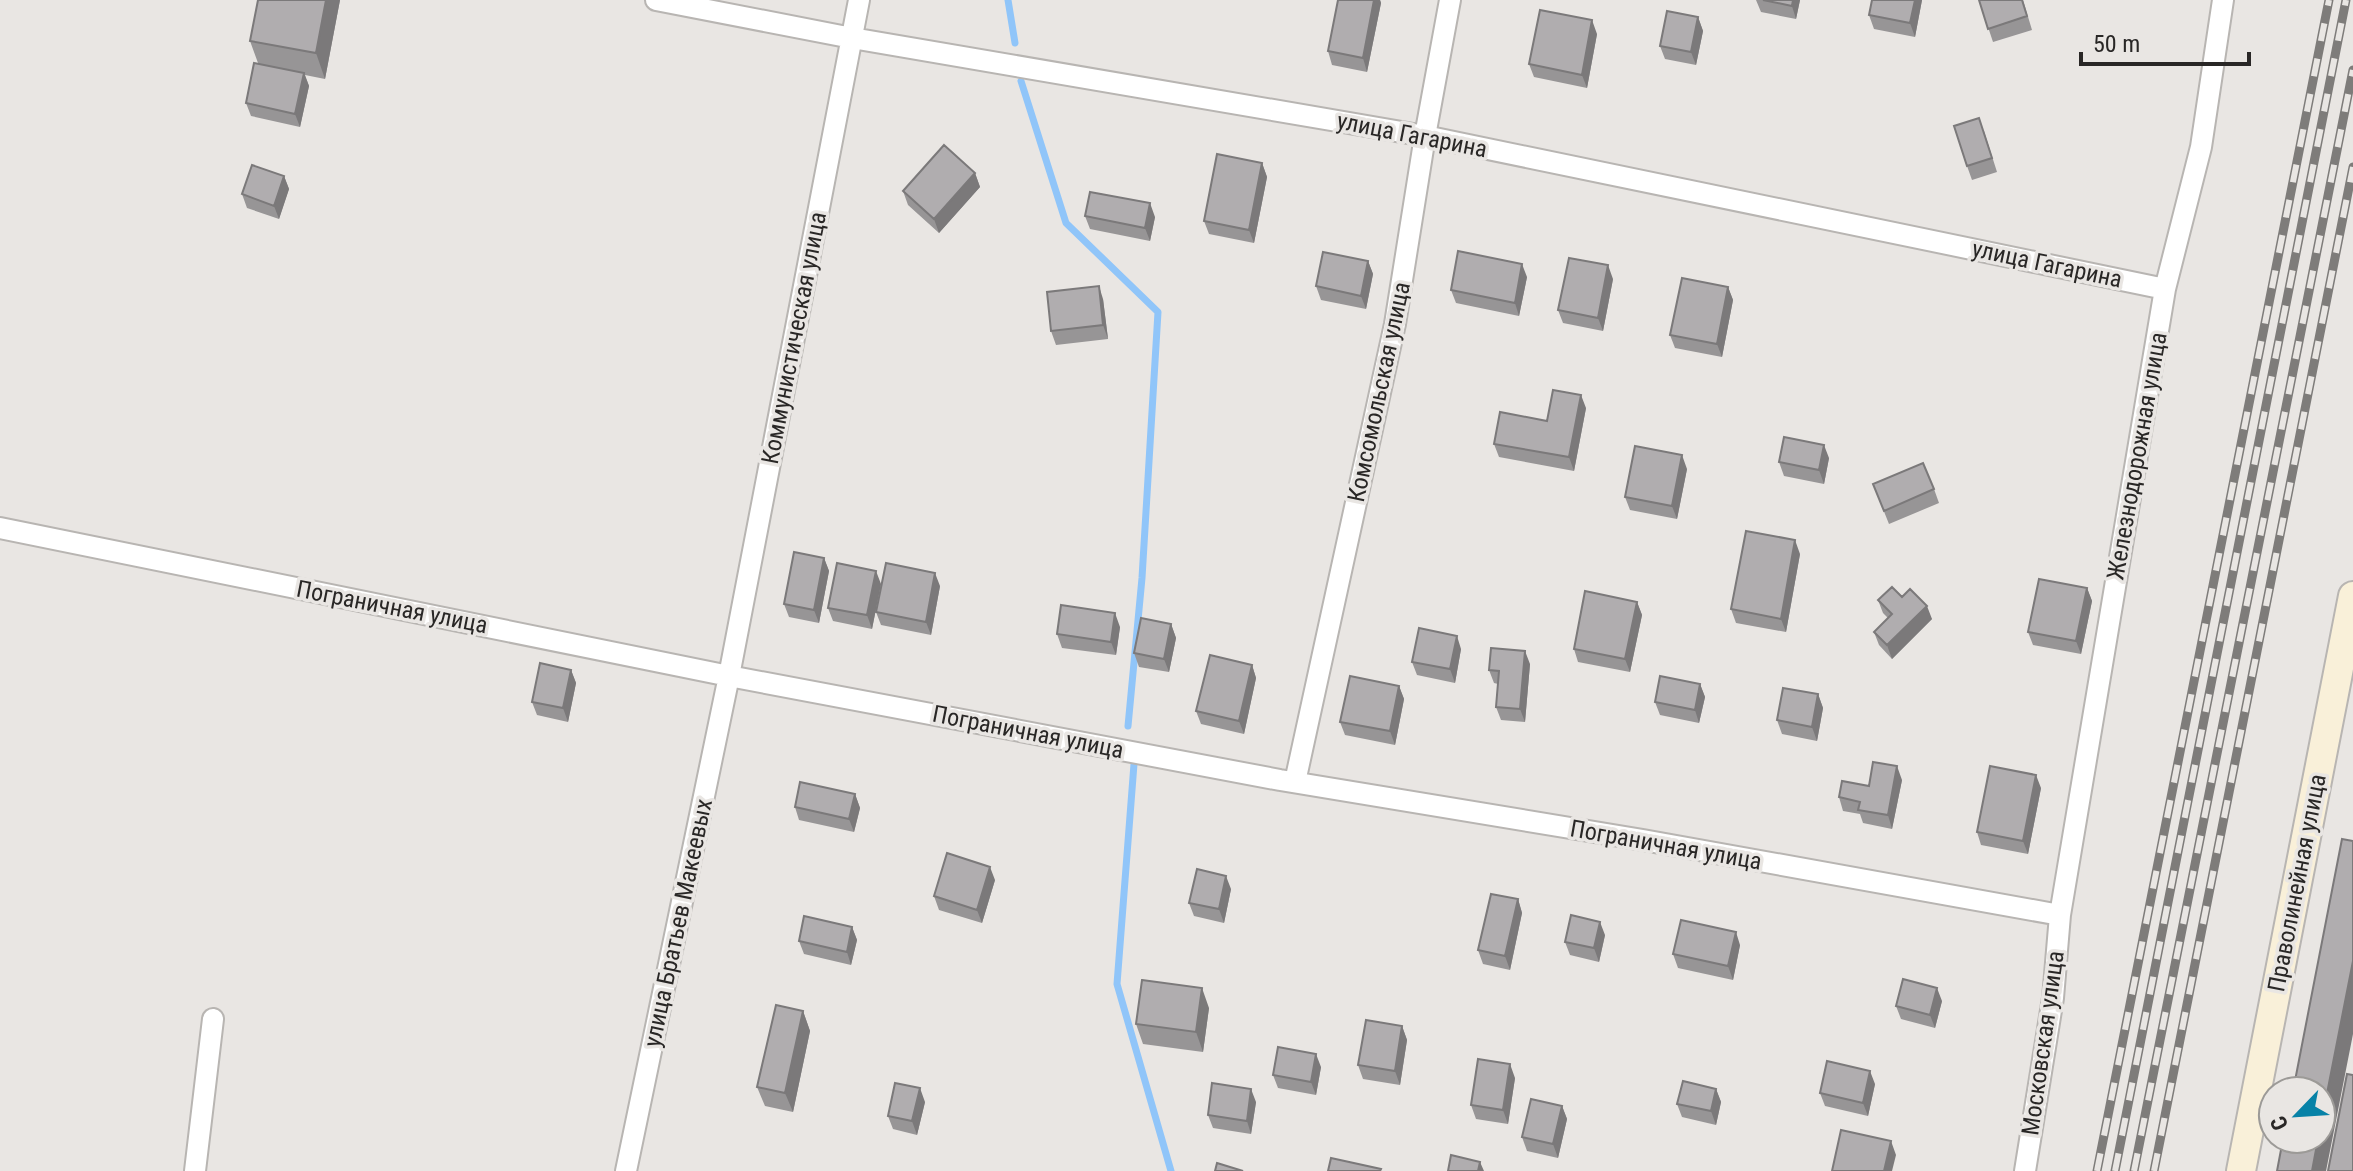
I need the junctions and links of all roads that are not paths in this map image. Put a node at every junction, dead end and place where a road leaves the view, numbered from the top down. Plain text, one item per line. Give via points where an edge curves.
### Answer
1 (656, 0) edge
2 (859, 0) edge
3 (1450, 0) edge
4 (2223, 0) edge
5 (852, 38) junction
6 (1425, 136) junction
7 (2165, 289) junction
8 (0, 528) edge
9 (2353, 596) edge
10 (729, 676) junction
11 (1295, 782) junction
12 (2060, 915) junction
13 (213, 1019) dead end
14 (195, 1171) edge
15 (626, 1171) edge
16 (2025, 1171) edge
17 (2241, 1171) edge

1 - 5 street, улица Гагарина
2 - 5 street, Коммунистическая улица
3 - 6 street, Комсомольская улица
4 - 7 street, Железнодорожная улица via 2201,147
5 - 6 street, улица Гагарина
5 - 10 street, Коммунистическая улица
6 - 7 street, улица Гагарина
6 - 11 street, Комсомольская улица via 1395,324
7 - 12 street, Железнодорожная улица
8 - 10 street, Пограничная улица
9 - 17 main road, Праволинейная улица
10 - 11 street, Пограничная улица
10 - 15 street, улица Братьев Макеевых
11 - 12 street, Пограничная улица
12 - 16 street, Московская улица via 2053,998
13 - 14 street

